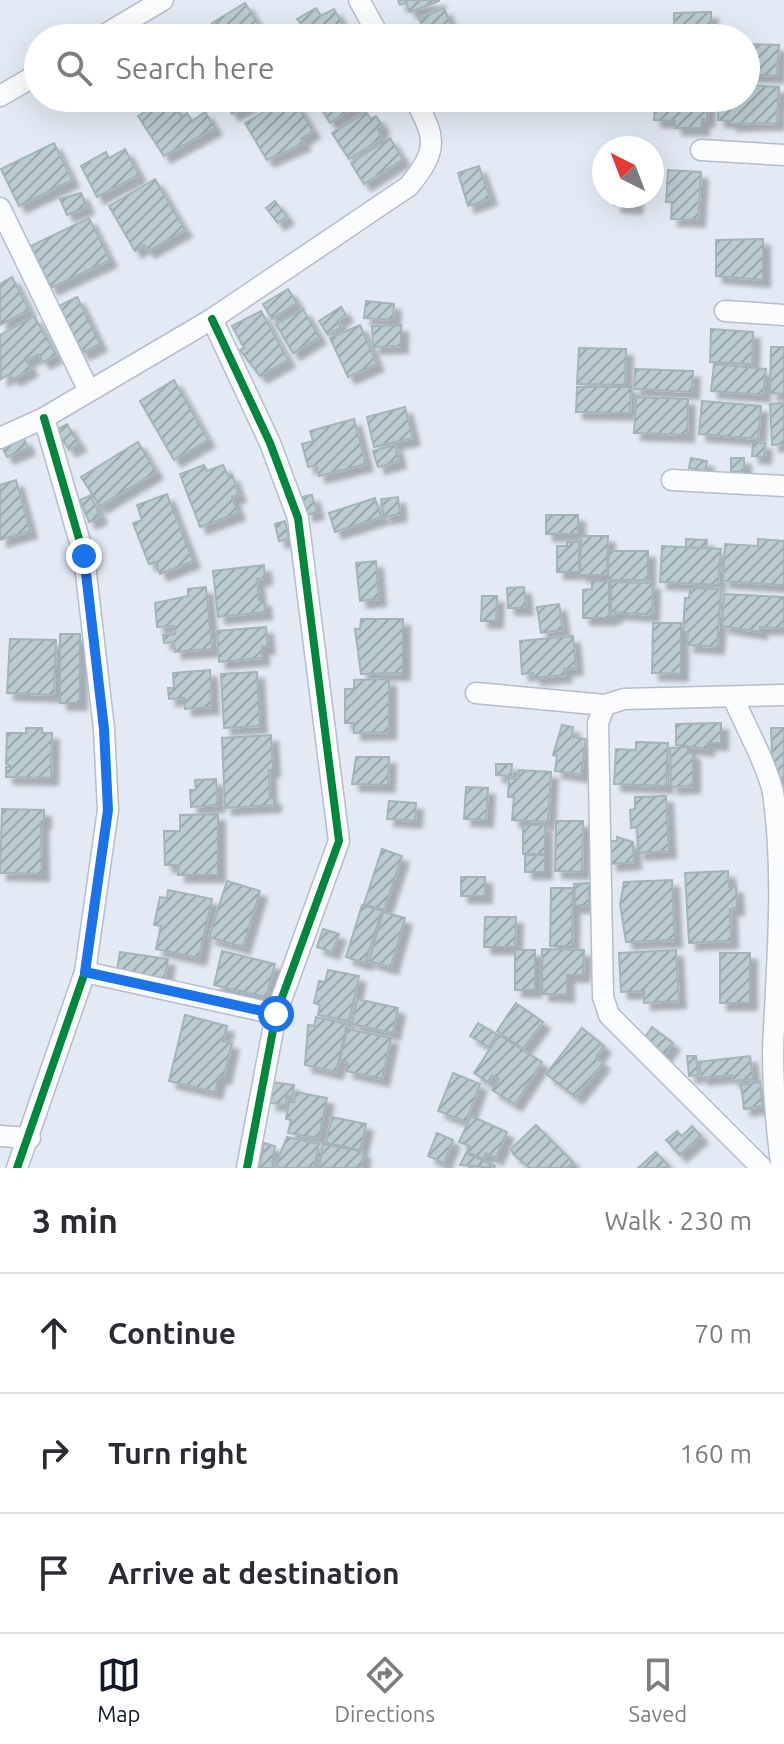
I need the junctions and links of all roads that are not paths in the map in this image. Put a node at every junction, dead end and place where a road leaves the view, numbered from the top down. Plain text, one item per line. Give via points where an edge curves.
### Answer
1 (163, 0) edge
2 (359, 0) edge
3 (123, 24) edge
4 (372, 24) edge
5 (24, 82) edge
6 (0, 96) edge
7 (421, 112) edge
8 (701, 150) dead end
9 (784, 155) edge
10 (0, 208) edge
11 (725, 311) dead end
12 (784, 315) edge
13 (212, 319) junction
14 (88, 389) junction
15 (44, 418) junction
16 (0, 438) edge
17 (672, 480) dead end
18 (784, 486) edge
19 (476, 693) dead end
20 (784, 695) edge
21 (733, 697) junction
22 (605, 705) junction
23 (85, 972) junction
24 (780, 1007) edge
25 (276, 1014) junction
26 (0, 1136) edge
27 (30, 1138) junction
28 (17, 1168) edge
29 (247, 1168) edge
30 (762, 1168) edge
31 (782, 1168) edge

1 - 3 street
2 - 4 street
5 - 6 street
7 - 13 street via 434,138 428,163 409,186
8 - 9 street
10 - 14 street
11 - 12 street
13 - 14 street
13 - 25 street via 270,443 298,518 339,841
14 - 15 street
15 - 16 street
15 - 23 street via 84,556 104,729 108,810
17 - 18 street
19 - 22 street
20 - 21 street
21 - 22 street via 624,699
21 - 24 street via 773,791 781,842
22 - 30 street via 598,723 603,997 609,1015
23 - 25 street
23 - 27 street
24 - 31 street via 773,1032
25 - 29 street
26 - 27 street
27 - 28 street

